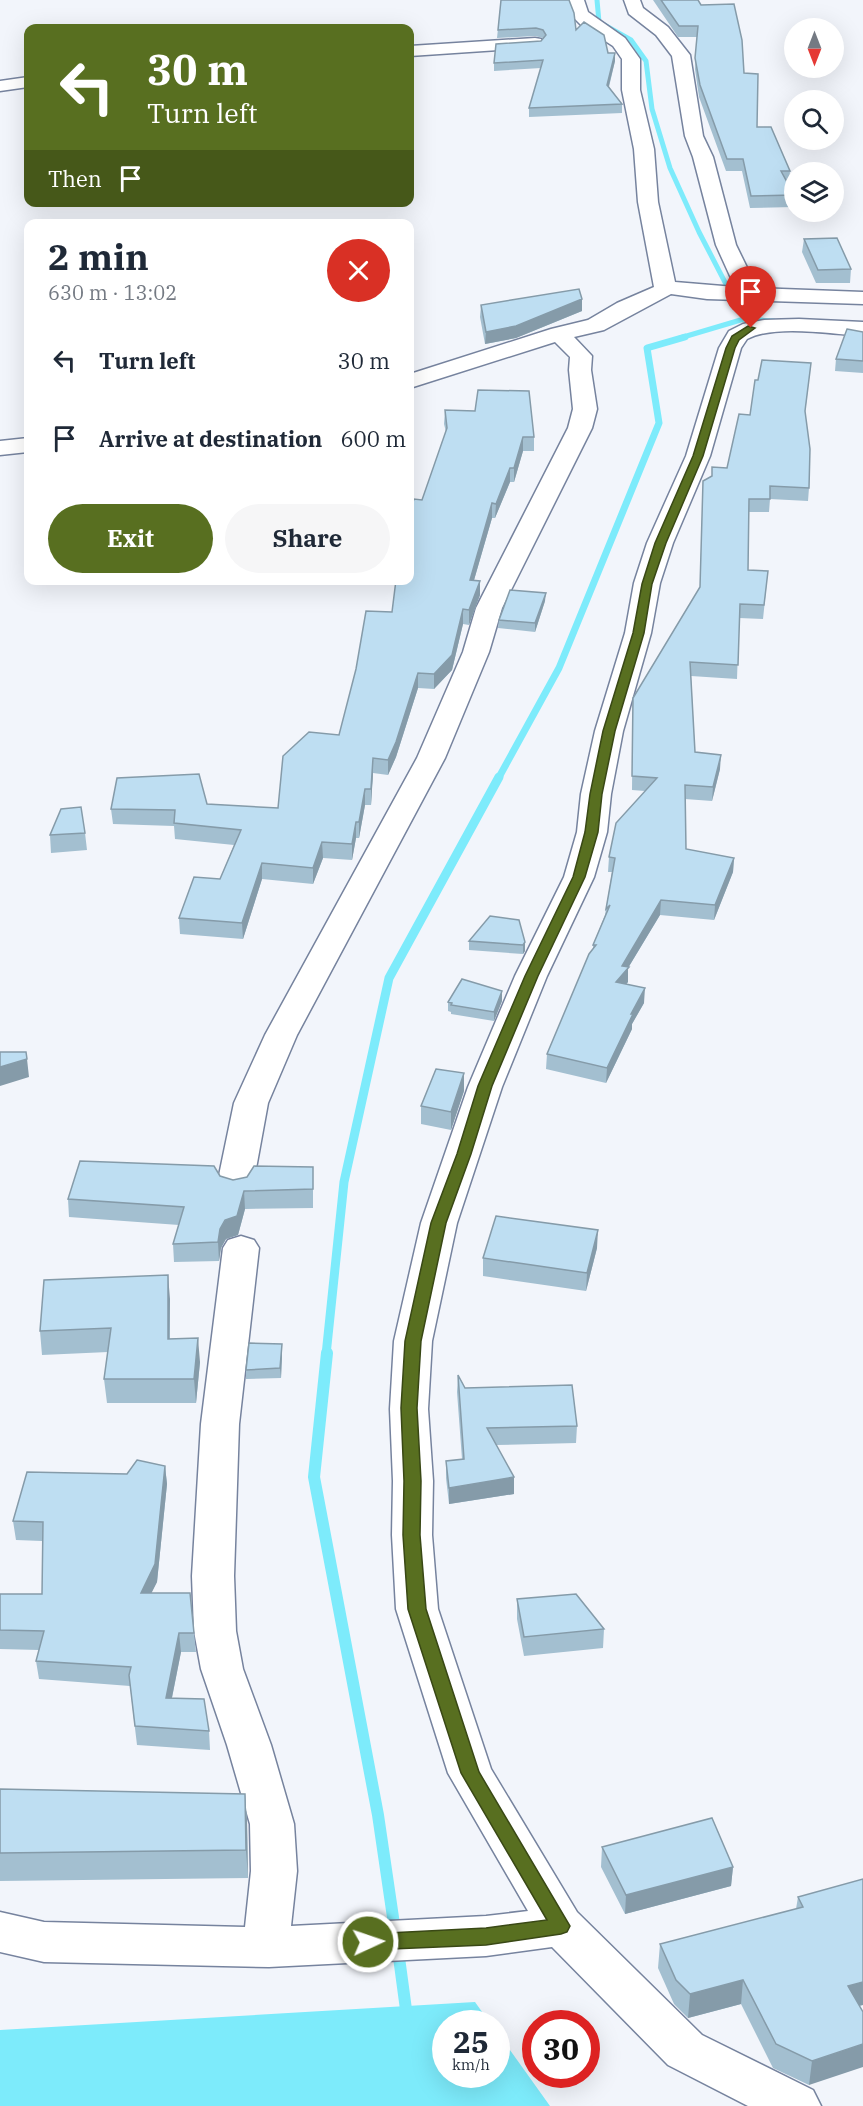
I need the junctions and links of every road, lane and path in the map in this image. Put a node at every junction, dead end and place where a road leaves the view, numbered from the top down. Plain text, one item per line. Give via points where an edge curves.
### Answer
1 (576, 0) edge
2 (632, 0) edge
3 (535, 43) edge
4 (414, 51) edge
5 (24, 83) edge
6 (0, 86) edge
7 (665, 287) junction
8 (746, 294) junction
9 (863, 298) edge
10 (863, 329) edge
11 (570, 345) junction
12 (414, 380) edge
13 (24, 445) edge
14 (0, 448) edge
15 (235, 1185) edge
16 (242, 1248) dead end
17 (561, 1926) junction
18 (0, 1932) edge
19 (283, 1946) junction
20 (796, 2106) edge

1 - 7 street via 580,14 619,42 631,59 631,90
2 - 8 street via 635,10 662,31 681,55 694,136 726,245
3 - 4 street
5 - 6 street
7 - 8 street
7 - 11 street via 596,325
8 - 9 street
10 - 17 street via 751,328 735,338 730,348 709,426 647,584 638,633 609,731 592,832 579,877 531,976 485,1086 439,1223 413,1341 409,1408 411,1535 417,1609 470,1773
11 - 12 street
11 - 15 street via 584,388 585,409 580,428 489,608 476,652 431,758 281,1035 251,1103
13 - 14 street
16 - 19 street via 220,1424 213,1576 215,1631 222,1669 272,1824 274,1871 268,1918
17 - 19 street via 486,1936
17 - 20 street via 685,2050
18 - 19 street via 44,1942

